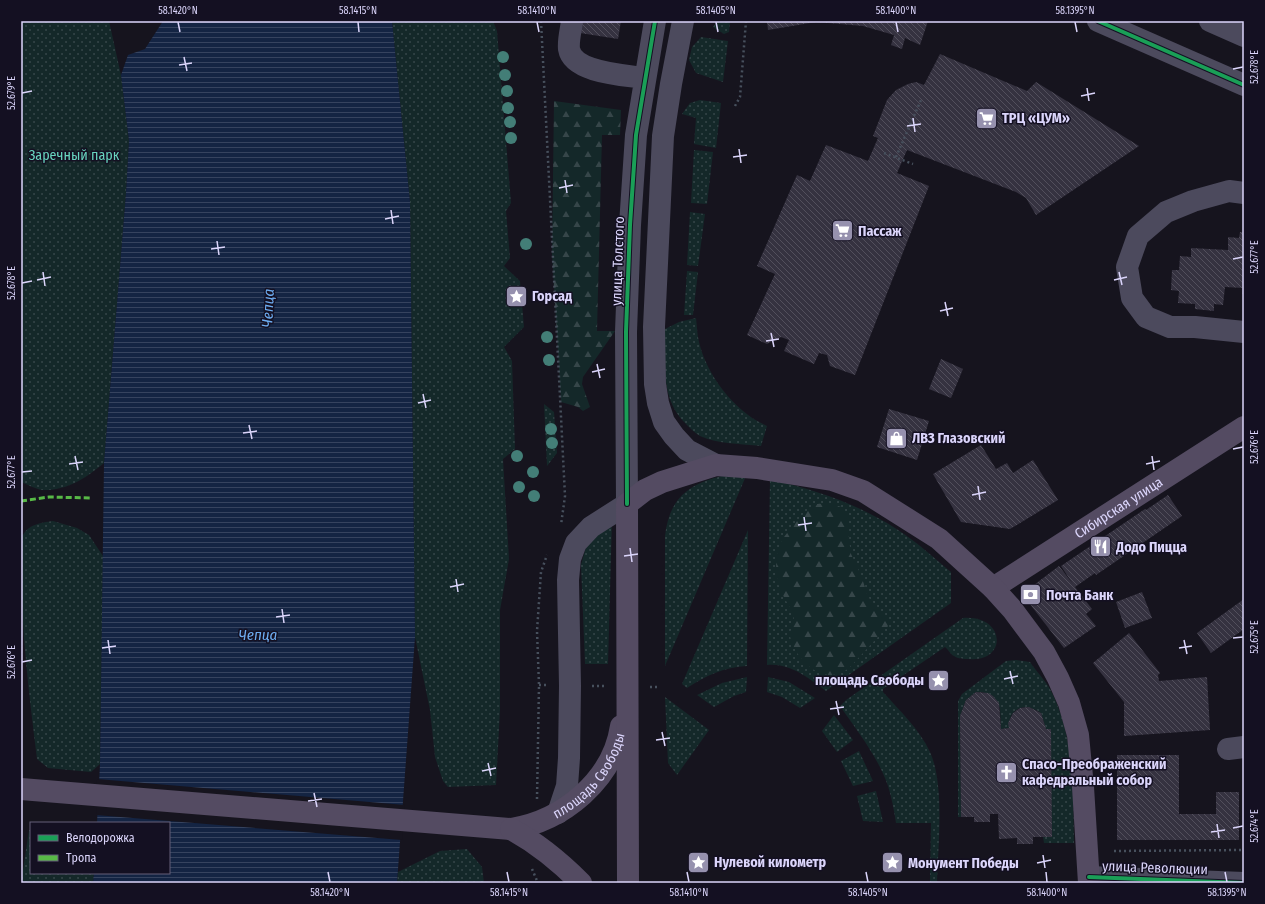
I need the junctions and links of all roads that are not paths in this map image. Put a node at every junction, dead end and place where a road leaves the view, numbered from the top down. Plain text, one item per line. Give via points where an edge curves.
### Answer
1 (572, 21) edge
2 (655, 21) edge
3 (683, 21) edge
4 (1098, 21) edge
5 (1210, 21) edge
6 (1244, 36) edge
7 (644, 78) junction
8 (1244, 86) edge
9 (1244, 193) edge
10 (1244, 332) edge
11 (1244, 427) edge
12 (716, 465) junction
13 (627, 504) junction
14 (993, 588) junction
15 (628, 687) junction
16 (21, 789) edge
17 (558, 813) junction
18 (511, 830) junction
19 (1089, 880) edge
20 (581, 883) edge
21 (628, 883) edge
22 (1244, 883) edge

1 - 7 street via 569,51 576,61 589,69
2 - 7 street, улица Толстого
3 - 12 street via 663,136 654,326 655,384 664,422 674,436 688,450
4 - 8 street
5 - 6 street
7 - 13 street, улица Толстого via 636,136 630,225 626,332
9 - 10 street via 1229,191 1166,212 1138,236 1127,266 1132,298 1146,317 1170,327
11 - 14 main road, Сибирская улица
12 - 13 main road via 662,482 645,490
12 - 14 main road via 757,468 832,480 863,491 939,539
13 - 15 main road, площадь Свободы
13 - 17 street via 591,527 576,543 570,559 570,758 567,786
14 - 19 main road via 1044,652 1069,703 1078,734
15 - 17 main road, площадь Свободы via 620,733 610,758 589,788
15 - 21 main road, площадь Свободы
16 - 18 main road, площадь Свободы
17 - 18 main road, площадь Свободы via 542,822
18 - 20 main road, площадь Свободы via 524,836 556,860
19 - 22 street, улица Революции

